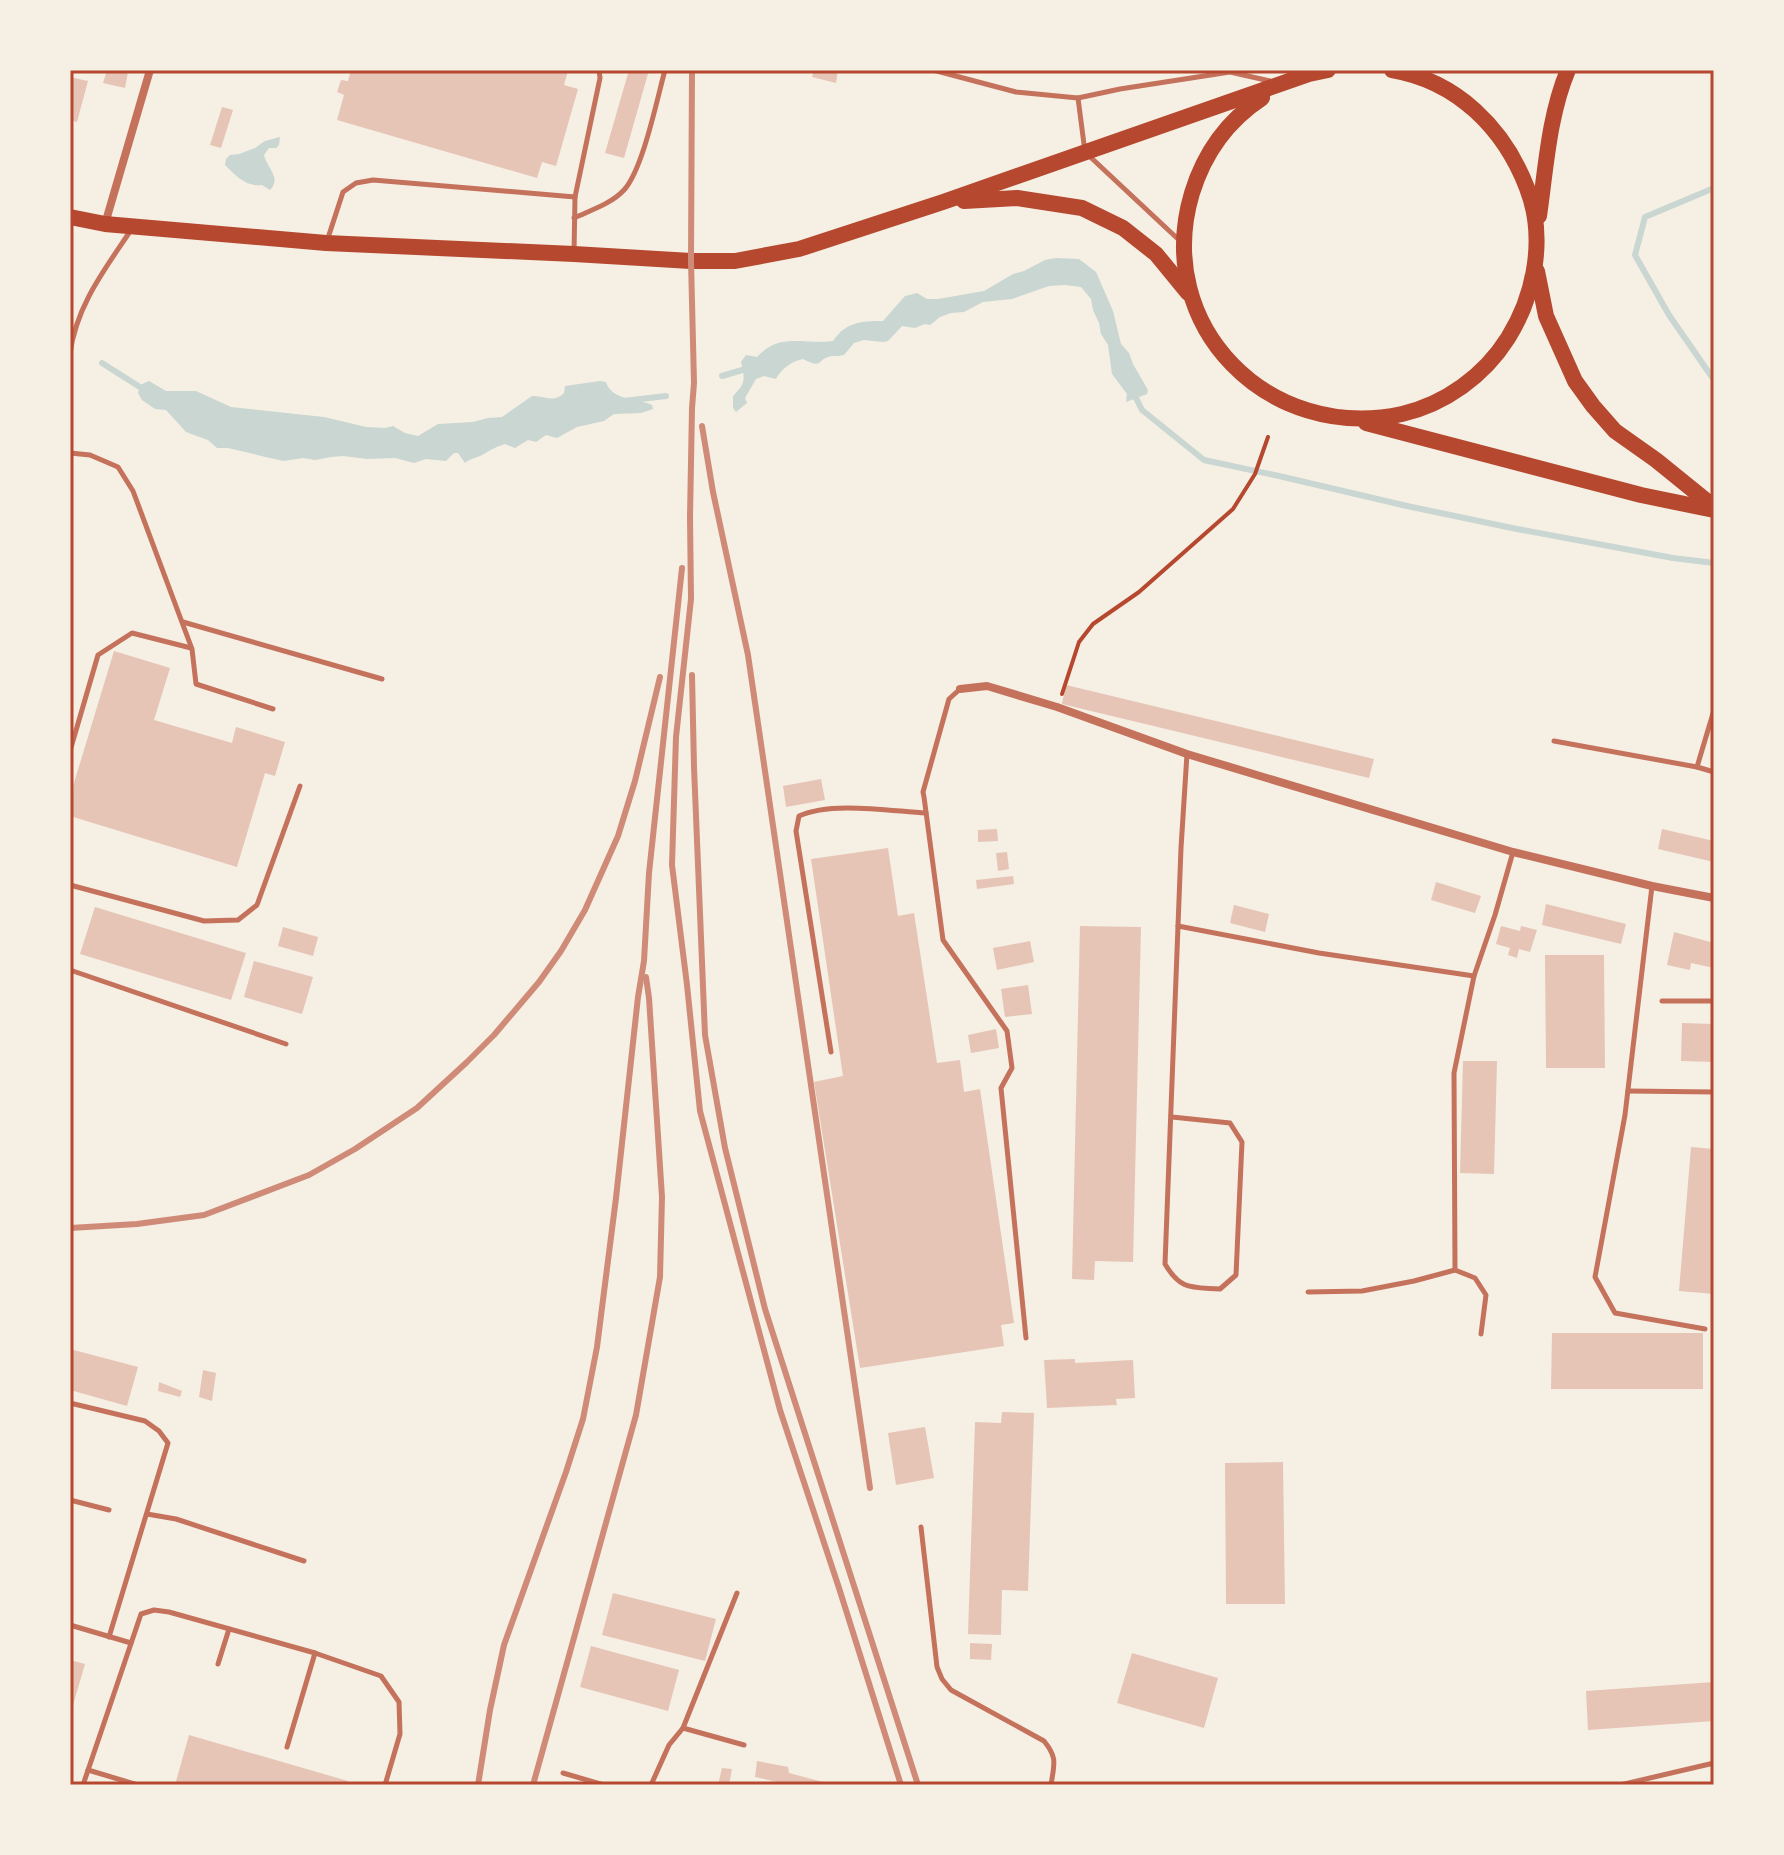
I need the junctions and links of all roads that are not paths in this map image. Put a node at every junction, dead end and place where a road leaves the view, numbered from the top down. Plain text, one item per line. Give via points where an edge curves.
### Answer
1 (150, 70) edge
2 (599, 70) edge
3 (665, 70) edge
4 (933, 70) edge
5 (1328, 70) edge
6 (1402, 70) edge
7 (1568, 70) edge
8 (1232, 71) edge
9 (1308, 72) edge
10 (1283, 84) junction
11 (1078, 98) junction
12 (1085, 152) junction
13 (575, 197) junction
14 (943, 202) junction
15 (70, 217) edge
16 (574, 218) junction
17 (105, 224) junction
18 (133, 227) junction
19 (1536, 233) junction
20 (326, 243) junction
21 (1184, 244) junction
22 (574, 254) junction
23 (1535, 263) junction
24 (1192, 297) junction
25 (70, 354) edge
26 (1353, 419) junction
27 (70, 453) edge
28 (1714, 508) edge
29 (182, 622) junction
30 (192, 649) junction
31 (382, 679) dead end
32 (960, 689) joint
33 (273, 709) dead end
34 (1714, 710) edge
35 (1554, 741) dead end
36 (70, 751) edge
37 (1187, 754) junction
38 (1697, 767) junction
39 (1714, 772) edge
40 (300, 786) dead end
41 (926, 813) junction
42 (1513, 852) junction
43 (70, 885) edge
44 (1652, 886) junction
45 (1714, 898) edge
46 (1178, 926) junction
47 (70, 970) edge
48 (1474, 976) junction
49 (1662, 1001) dead end
50 (1714, 1001) edge
51 (286, 1044) dead end
52 (831, 1052) dead end
53 (1628, 1091) junction
54 (1714, 1092) edge
55 (1172, 1117) junction
56 (1455, 1270) junction
57 (1308, 1292) dead end
58 (1705, 1329) dead end
59 (1481, 1334) dead end
60 (1026, 1338) dead end
61 (70, 1403) edge
62 (70, 1500) edge
63 (109, 1510) dead end
64 (147, 1514) junction
65 (921, 1527) dead end
66 (304, 1561) dead end
67 (737, 1593) dead end
68 (70, 1625) edge
69 (229, 1629) junction
70 (109, 1637) junction
71 (131, 1643) junction
72 (315, 1653) junction
73 (218, 1664) dead end
74 (683, 1728) junction
75 (744, 1745) dead end
76 (287, 1747) dead end
77 (1714, 1763) edge
78 (88, 1770) junction
79 (563, 1773) dead end
80 (83, 1785) edge
81 (138, 1785) edge
82 (385, 1785) edge
83 (604, 1785) edge
84 (651, 1785) edge
85 (1051, 1785) edge
86 (1620, 1785) edge

1 - 17 street
2 - 13 lane
3 - 16 lane via 638,167 625,189
4 - 11 lane via 1016,92
5 - 9 main road
6 - 19 main road via 1456,95 1487,120 1519,166
7 - 19 main road via 1552,125
8 - 10 lane
8 - 11 lane
9 - 10 main road
10 - 12 main road
10 - 21 main road via 1246,108 1212,147 1186,212
11 - 12 lane
12 - 14 main road
12 - 21 lane
13 - 16 lane
13 - 20 lane via 373,180 356,183 343,192
14 - 22 main road via 799,249 735,261
14 - 24 main road via 1017,198 1082,208 1123,228 1156,254
15 - 17 main road
16 - 22 lane
17 - 18 main road
18 - 20 main road
18 - 25 lane via 88,295
19 - 23 main road
20 - 22 main road
21 - 24 main road
23 - 26 main road via 1517,323 1500,350 1466,384 1414,411
23 - 28 main road via 1546,316 1575,381 1593,406 1615,431
24 - 26 main road via 1214,342 1253,384 1295,407
26 - 28 main road via 1641,495
27 - 29 lane via 118,467 133,491
29 - 30 lane
29 - 31 lane
30 - 33 lane via 196,684
30 - 36 lane via 132,633 98,655
32 - 37 street via 987,686
32 - 41 lane via 949,699 923,792
34 - 38 lane
35 - 38 lane
37 - 42 street
37 - 46 lane
38 - 39 lane
40 - 43 lane via 257,905 238,920 204,921
41 - 52 lane via 813,809 799,816 796,831
41 - 60 lane via 943,940 1007,1031 1012,1068 1001,1088
42 - 44 street
42 - 48 lane
44 - 45 street
44 - 53 lane
46 - 48 lane
46 - 55 lane
47 - 51 lane
48 - 56 lane via 1454,1073
49 - 50 lane
53 - 54 lane
53 - 58 lane via 1595,1277 1615,1313
55 - 55 lane via 1165,1264 1186,1287 1220,1289 1236,1275 1242,1142 1230,1123
56 - 57 lane via 1362,1291
56 - 59 lane via 1475,1278 1486,1295
61 - 64 lane via 145,1421 168,1443
62 - 63 lane
64 - 66 lane
64 - 70 lane
65 - 85 lane via 942,1679 951,1690 1044,1741 1053,1751
67 - 74 lane
68 - 70 lane
69 - 71 lane via 154,1610 141,1614
69 - 72 lane
69 - 73 lane
70 - 71 lane
71 - 78 lane
72 - 76 lane
72 - 82 lane via 381,1676 399,1702 400,1734
74 - 75 lane
74 - 84 lane
77 - 86 lane
78 - 80 lane
78 - 81 lane
79 - 83 lane

